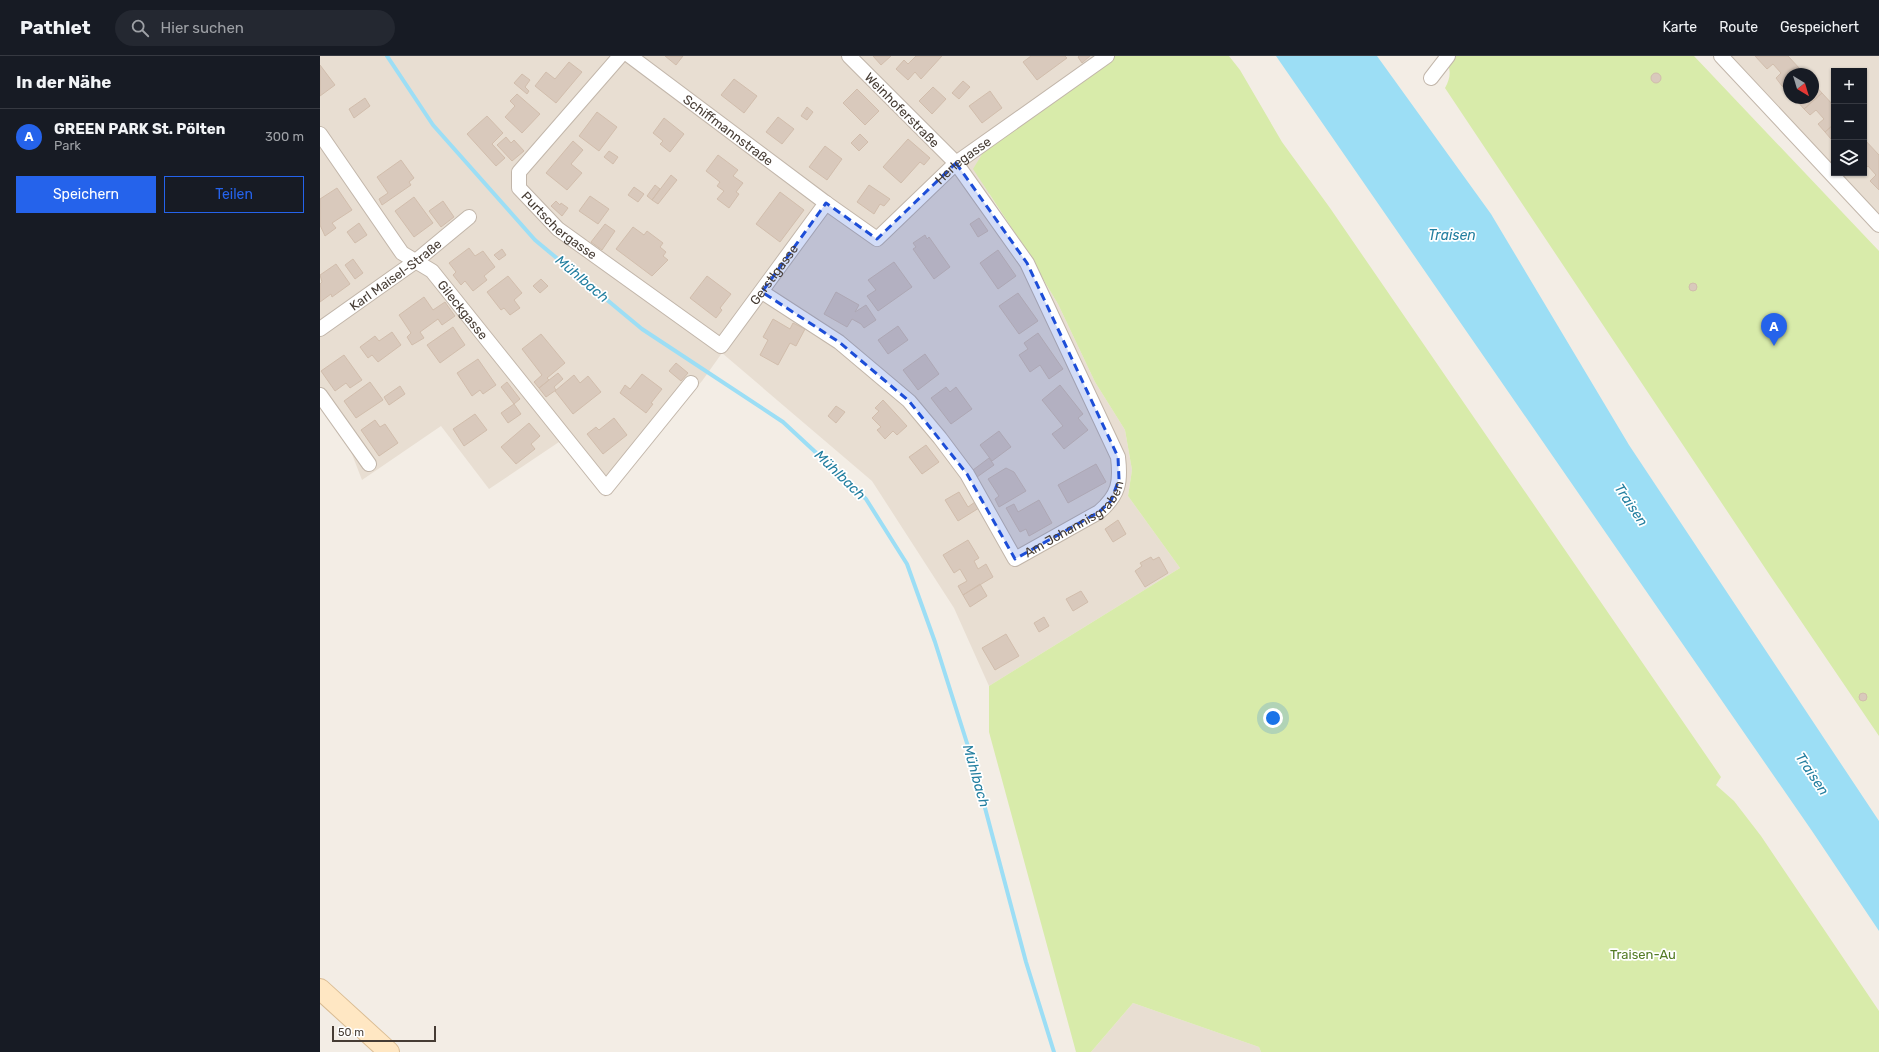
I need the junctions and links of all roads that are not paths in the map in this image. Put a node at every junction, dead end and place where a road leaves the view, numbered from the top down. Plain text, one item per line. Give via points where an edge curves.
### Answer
1 (620, 56) edge
2 (630, 56) edge
3 (849, 56) edge
4 (1106, 56) edge
5 (1448, 56) edge
6 (1721, 56) edge
7 (1431, 78) dead end
8 (320, 134) edge
9 (956, 163) junction
10 (826, 203) junction
11 (469, 217) dead end
12 (1879, 225) edge
13 (416, 261) junction
14 (762, 292) junction
15 (320, 329) edge
16 (721, 346) joint
17 (691, 383) dead end
18 (320, 395) edge
19 (369, 464) dead end
20 (320, 989) edge
21 (389, 1052) edge

1 - 16 street, Purtschergasse via 519,172 519,188 558,229
2 - 10 street, Schiffmannstraße
3 - 9 street, Weinhoferstraße
4 - 9 street, Herlegasse
5 - 7 street
6 - 12 street
8 - 13 street, Gileckgasse via 402,253
9 - 10 street, Herlegasse via 877,239
9 - 14 street, Am Johannisgraben via 1027,263 1113,442 1118,456 1119,479 1111,502 1099,512 1015,559 967,474 909,402 839,342
10 - 14 street, Gerstlgasse
11 - 13 street, Karl Maisel-Straße
13 - 15 street, Karl Maisel-Straße
13 - 17 street, Gileckgasse via 432,271 606,488
14 - 16 street, Gerstlgasse
18 - 19 street
20 - 21 main road

